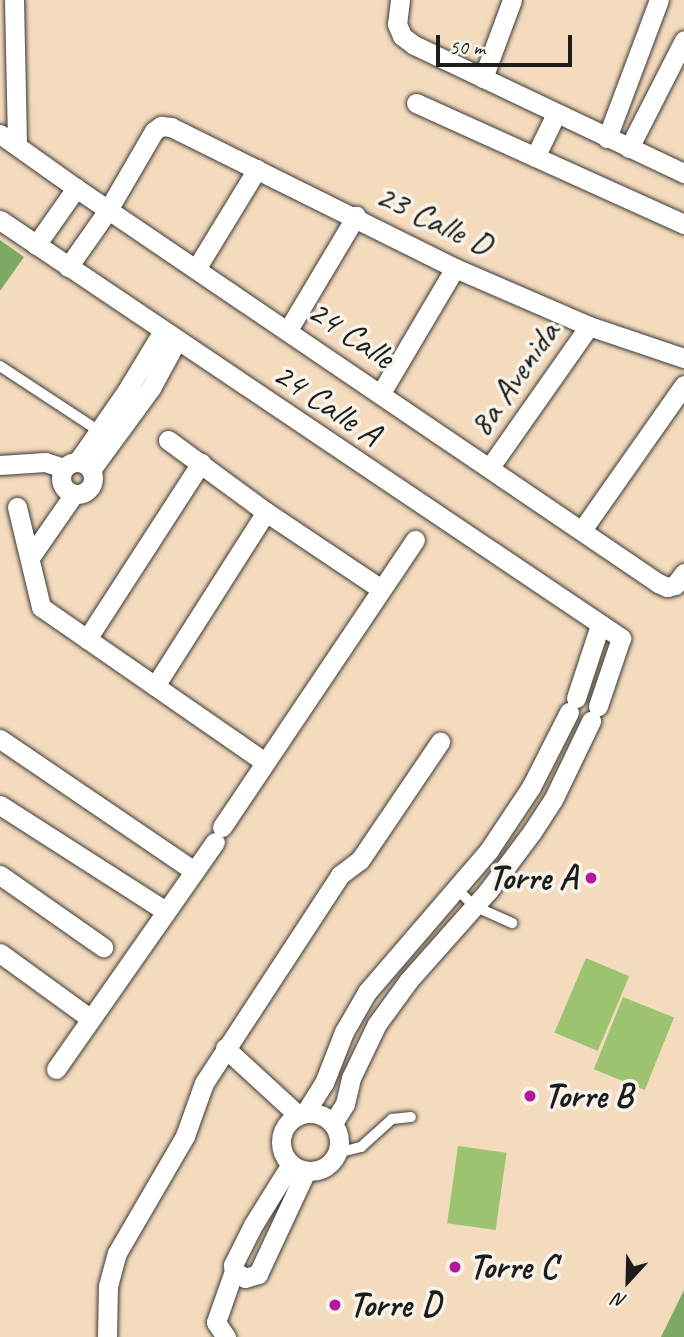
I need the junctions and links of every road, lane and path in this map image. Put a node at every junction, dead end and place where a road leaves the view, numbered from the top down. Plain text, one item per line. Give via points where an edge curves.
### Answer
1 (14, 0) edge
2 (401, 0) edge
3 (512, 0) edge
4 (659, 0) edge
5 (684, 40) edge
6 (482, 79) junction
7 (416, 103) dead end
8 (556, 114) junction
9 (0, 134) edge
10 (607, 138) junction
11 (17, 145) junction
12 (629, 148) junction
13 (535, 157) junction
14 (257, 169) junction
15 (684, 173) edge
16 (76, 188) junction
17 (108, 210) junction
18 (356, 216) junction
19 (0, 220) edge
20 (684, 224) edge
21 (36, 244) junction
22 (68, 267) junction
23 (455, 268) junction
24 (196, 269) junction
25 (589, 326) junction
26 (288, 330) junction
27 (170, 335) junction
28 (684, 358) edge
29 (0, 366) edge
30 (684, 385) edge
31 (381, 393) junction
32 (99, 432) junction
33 (169, 440) dead end
34 (201, 463) junction
35 (0, 465) edge
36 (77, 466) junction
37 (490, 467) junction
38 (74, 494) junction
39 (17, 507) dead end
40 (267, 512) junction
41 (582, 530) junction
42 (415, 540) dead end
43 (31, 556) junction
44 (684, 573) edge
45 (381, 589) junction
46 (600, 625) junction
47 (87, 639) junction
48 (155, 686) junction
49 (440, 742) dead end
50 (5, 743) edge
51 (265, 762) junction
52 (0, 764) edge
53 (531, 787) junction
54 (553, 800) junction
55 (0, 805) edge
56 (194, 871) junction
57 (0, 875) edge
58 (457, 890) junction
59 (474, 906) junction
60 (166, 911) junction
61 (512, 923) dead end
62 (103, 947) dead end
63 (0, 953) edge
64 (91, 1019) junction
65 (222, 1054) junction
66 (56, 1069) dead end
67 (296, 1118) junction
68 (411, 1118) dead end
69 (333, 1123) junction
70 (337, 1153) junction
71 (298, 1168) junction
72 (234, 1271) junction
73 (107, 1337) edge
74 (226, 1337) edge

1 - 11 street
2 - 6 street via 397,24 402,36
3 - 6 street
4 - 10 street
5 - 12 street
6 - 8 street
7 - 13 street
8 - 10 street
8 - 13 street
9 - 11 street, 24 Calle
10 - 12 street
11 - 16 street, 24 Calle
12 - 15 street
13 - 20 street
14 - 17 street, 23 Calle D via 161,126
14 - 18 street, 23 Calle D
14 - 24 street
16 - 17 street, 24 Calle
16 - 21 street
17 - 22 street
17 - 24 street, 24 Calle
18 - 23 street, 23 Calle D
18 - 26 street
19 - 21 street, 24 Calle A
21 - 22 street, 24 Calle A
22 - 27 street, 24 Calle A
23 - 25 street, 23 Calle D
23 - 31 street
24 - 26 street, 24 Calle
25 - 28 street, 23 Calle D
25 - 37 street, 8a Avenida
26 - 31 street, 24 Calle
27 - 32 street
27 - 36 street via 151,388
27 - 46 street, 24 Calle A
29 - 32 lane
30 - 41 street
31 - 37 street, 24 Calle
32 - 36 street
33 - 34 street
34 - 40 street
34 - 47 street
35 - 36 street via 45,462
36 - 38 street via 61,484
36 - 38 street via 93,480 89,489
37 - 41 street, 24 Calle
38 - 43 street
39 - 43 street
40 - 45 street
40 - 48 street
41 - 44 street, 24 Calle via 667,587 675,585
42 - 45 street
43 - 47 street via 41,607
45 - 51 street
46 - 53 street via 572,705
46 - 54 street, 24 Calle A via 621,638 594,714
47 - 48 street
48 - 51 street
49 - 65 street via 360,860 340,875
50 - 52 street
50 - 56 street
51 - 56 street
53 - 54 street
53 - 58 street
54 - 59 street
55 - 60 street
56 - 60 street
57 - 62 street
58 - 59 lane
58 - 67 street via 367,992 344,1032 324,1083
59 - 61 lane
59 - 69 street via 377,1024
60 - 64 street
63 - 64 street
64 - 66 street
65 - 67 street
65 - 73 street via 204,1083 185,1136 117,1253 108,1286
67 - 69 street via 320,1114
67 - 71 street via 281,1145
68 - 70 lane via 392,1119 360,1147
69 - 70 street via 339,1137
70 - 71 street via 328,1165
71 - 72 street via 253,1225
71 - 72 street via 258,1274 245,1278
72 - 74 street via 216,1322

